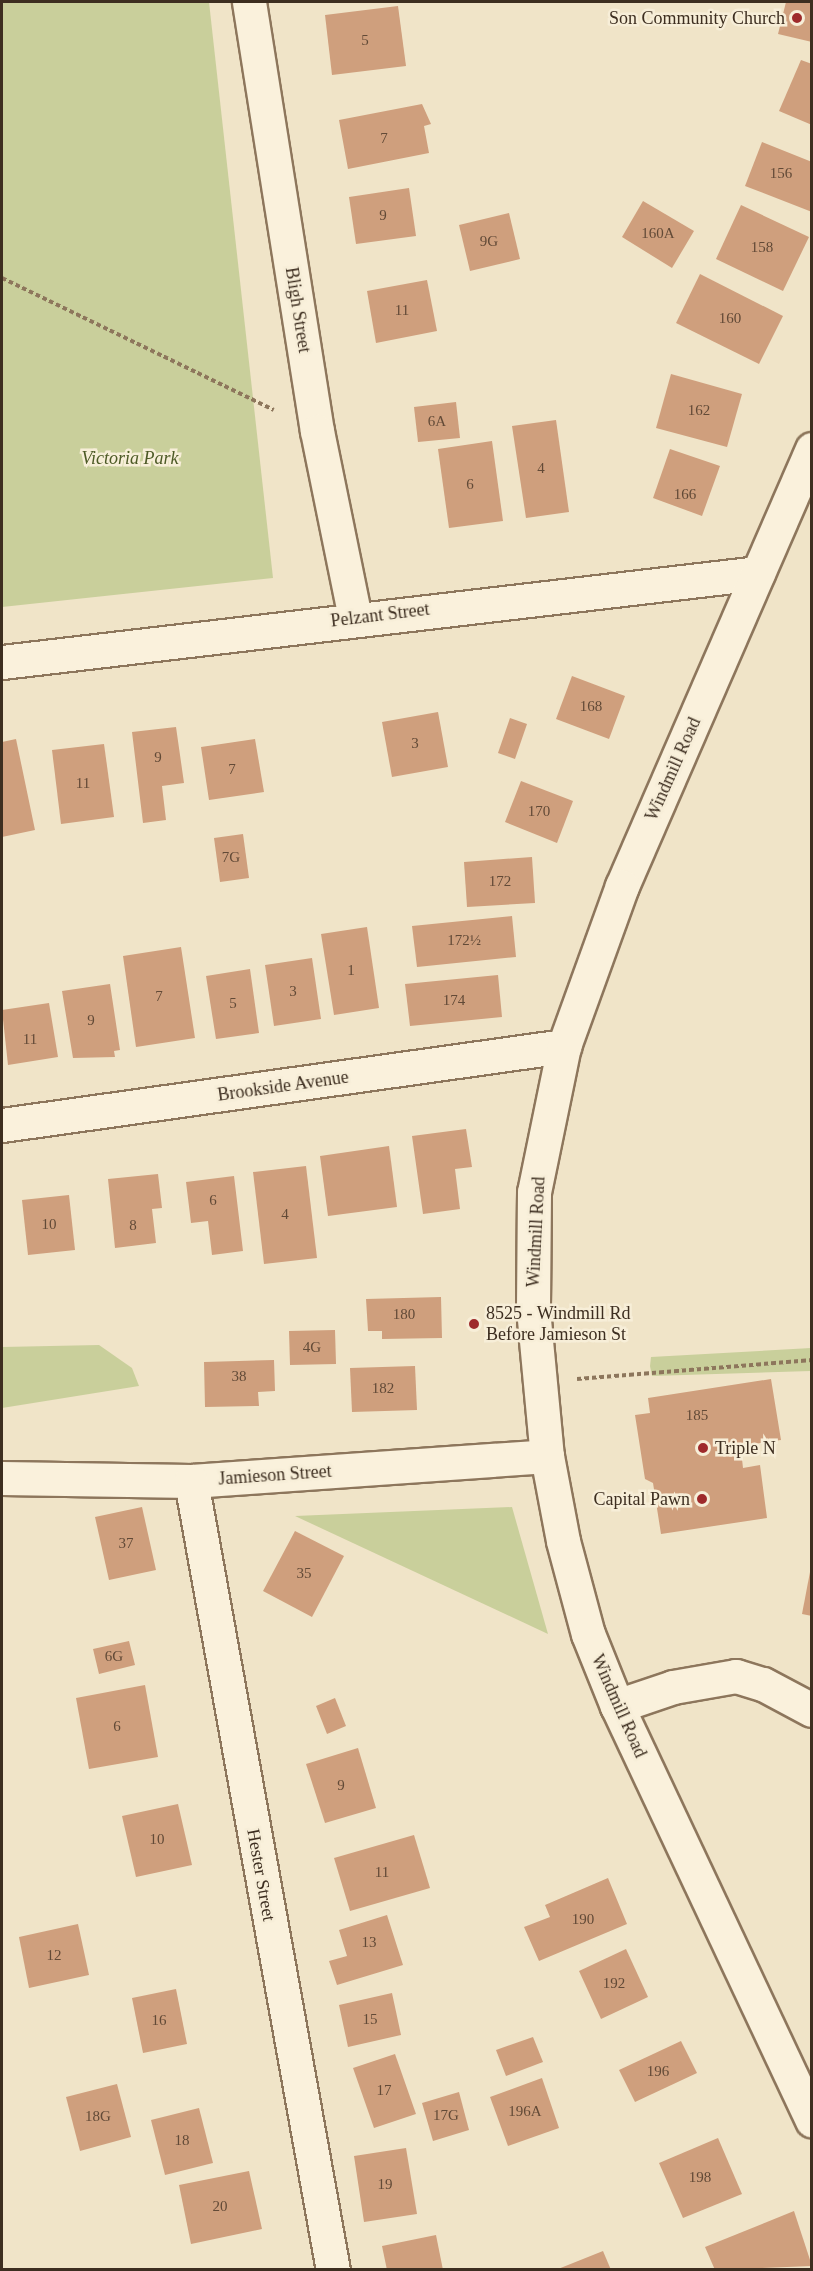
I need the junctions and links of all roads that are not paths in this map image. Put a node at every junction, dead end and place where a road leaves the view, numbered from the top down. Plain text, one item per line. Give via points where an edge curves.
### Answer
1 (249, 2) edge
2 (812, 449) edge
3 (758, 573) junction
4 (355, 618) junction
5 (2, 662) edge
6 (564, 1046) junction
7 (2, 1125) edge
8 (547, 1456) junction
9 (2, 1478) edge
10 (191, 1481) junction
11 (617, 1706) junction
12 (812, 1710) edge
13 (812, 2120) edge
14 (333, 2270) edge

1 - 4 street, Bligh Street via 317,431
2 - 3 street, Windmill Road
3 - 4 street, Pelzant Street
3 - 6 street, Windmill Road via 622,886
4 - 5 street, Pelzant Street
6 - 7 street, Brookside Avenue
6 - 8 street, Windmill Road via 534,1192 533,1309
8 - 10 street, Jamieson Street
8 - 11 street, Windmill Road via 563,1541 588,1634
9 - 10 street, Jamieson Street
10 - 14 street, Hester Street
11 - 12 street via 673,1687 736,1676 763,1684
11 - 13 street, Windmill Road

